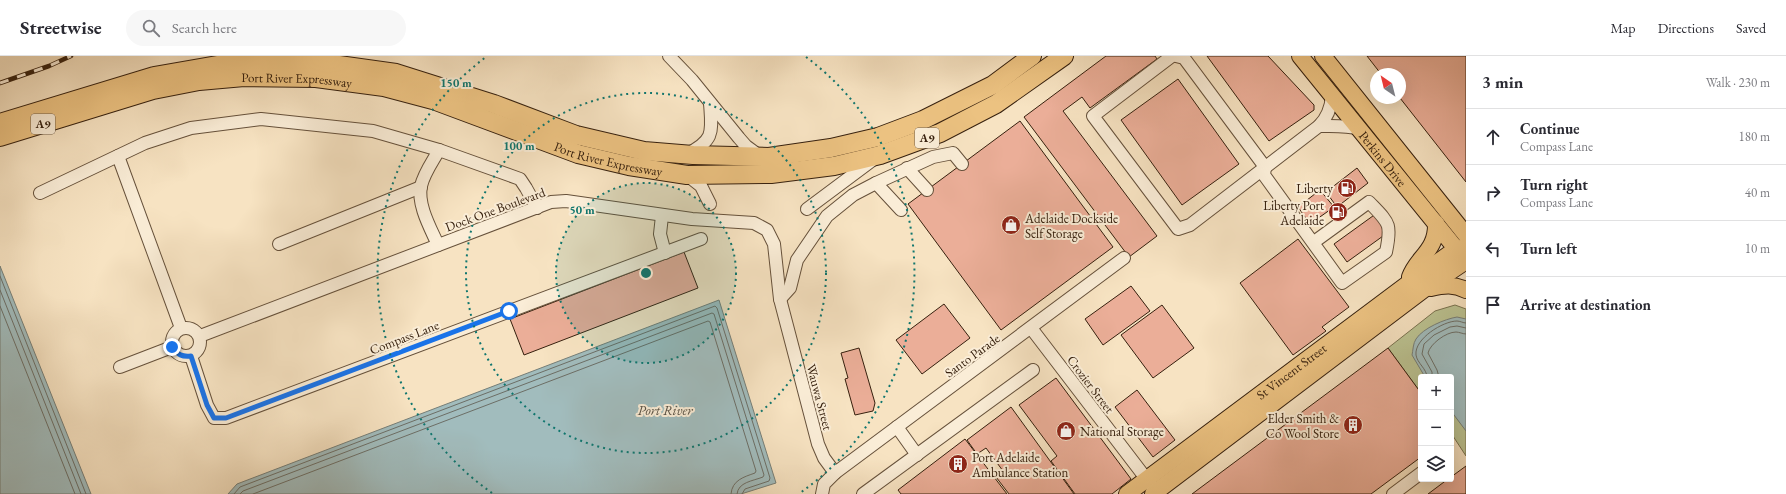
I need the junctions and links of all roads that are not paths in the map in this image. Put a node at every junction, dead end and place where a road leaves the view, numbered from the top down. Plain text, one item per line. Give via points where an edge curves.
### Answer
1 (669, 56) edge
2 (1032, 56) edge
3 (1064, 56) edge
4 (1172, 56) edge
5 (1176, 56) edge
6 (1300, 56) edge
7 (1323, 56) edge
8 (1332, 96) junction
9 (710, 103) junction
10 (85, 104) junction
11 (0, 123) edge
12 (1319, 126) junction
13 (1360, 130) junction
14 (0, 137) edge
15 (440, 150) junction
16 (686, 154) junction
17 (880, 155) junction
18 (118, 156) junction
19 (762, 157) junction
20 (962, 164) dead end
21 (1265, 167) junction
22 (907, 168) junction
23 (688, 175) junction
24 (876, 183) junction
25 (421, 187) junction
26 (927, 190) dead end
27 (40, 193) dead end
28 (710, 204) dead end
29 (536, 208) junction
30 (807, 209) dead end
31 (901, 210) dead end
32 (662, 216) junction
33 (1436, 223) junction
34 (1466, 235) edge
35 (701, 239) dead end
36 (1314, 242) junction
37 (279, 244) dead end
38 (438, 246) junction
39 (665, 253) junction
40 (1464, 256) edge
41 (1124, 258) dead end
42 (1416, 286) junction
43 (1466, 290) edge
44 (780, 298) junction
45 (181, 328) junction
46 (1031, 328) junction
47 (200, 336) junction
48 (172, 347) junction
49 (191, 356) junction
50 (120, 367) dead end
51 (1033, 370) dead end
52 (897, 427) junction
53 (917, 454) junction
54 (835, 473) junction
55 (1418, 475) edge
56 (1153, 490) edge
57 (822, 494) edge
58 (863, 494) edge
59 (1127, 494) edge
60 (1393, 494) edge

1 - 9 street
2 - 19 highway, Port River Expressway / A9 via 993,84 923,120 886,134 831,148
3 - 17 highway, Port River Expressway / A9 via 996,104 940,133
4 - 21 street via 1093,116 1178,229 1190,225
5 - 21 street via 1184,58
6 - 8 main road, Perkins Drive
7 - 34 main road, Perkins Drive
8 - 12 street via 1326,119
8 - 13 main road, Perkins Drive
9 - 16 street via 711,122 708,138 703,146
9 - 19 street via 746,146
10 - 11 highway, Port River Expressway / A9
10 - 14 highway, Port River Expressway / A9
10 - 16 highway, Port River Expressway / A9 via 154,76 198,68 241,62 318,62 396,73 494,104 576,136 644,151
10 - 23 highway, Port River Expressway / A9 via 199,82 244,77 316,78 384,87 433,100 578,154 629,166
12 - 13 street via 1343,126
12 - 21 street
13 - 33 main road, Perkins Drive
15 - 18 street via 373,131 261,119 191,128 145,142
15 - 25 street
15 - 29 street via 520,179
16 - 19 highway, Port River Expressway / A9
17 - 23 highway, Port River Expressway / A9 via 834,166 771,174
17 - 30 street
18 - 27 street
18 - 45 street
20 - 22 street via 953,153 933,157
21 - 36 street via 1264,175
22 - 24 street
22 - 26 street
23 - 28 street via 701,186
24 - 31 street
24 - 44 street via 853,195 827,216 798,260 790,288
25 - 37 street
25 - 38 street via 423,210
29 - 32 street, Dock One Boulevard via 552,202 566,201
29 - 38 street, Dock One Boulevard
32 - 39 street via 660,234
32 - 44 street, Dock One Boulevard via 754,223 767,230 774,244
33 - 40 main road, Perkins Drive
33 - 42 main road via 1434,239 1410,276
35 - 39 street, Compass Lane
36 - 36 street via 1369,202 1388,222 1390,234 1386,252 1342,282
38 - 47 street, Dock One Boulevard
39 - 49 street, Compass Lane via 226,418 214,418 207,405
40 - 42 main road, St Vincent Street
41 - 46 street, Santo Parade
42 - 43 main road via 1446,284
42 - 56 main road, St Vincent Street
44 - 54 street, Wauwa Street via 818,444
45 - 47 street via 188,327
45 - 48 street via 171,339
46 - 52 street, Santo Parade
46 - 56 street, Crozier Street
47 - 49 street via 201,344 198,351
48 - 49 street via 177,353
48 - 50 street
51 - 53 street
52 - 53 street
52 - 54 street, Santo Parade
53 - 58 street
54 - 57 street via 824,484
55 - 60 street
56 - 59 main road, St Vincent Street

